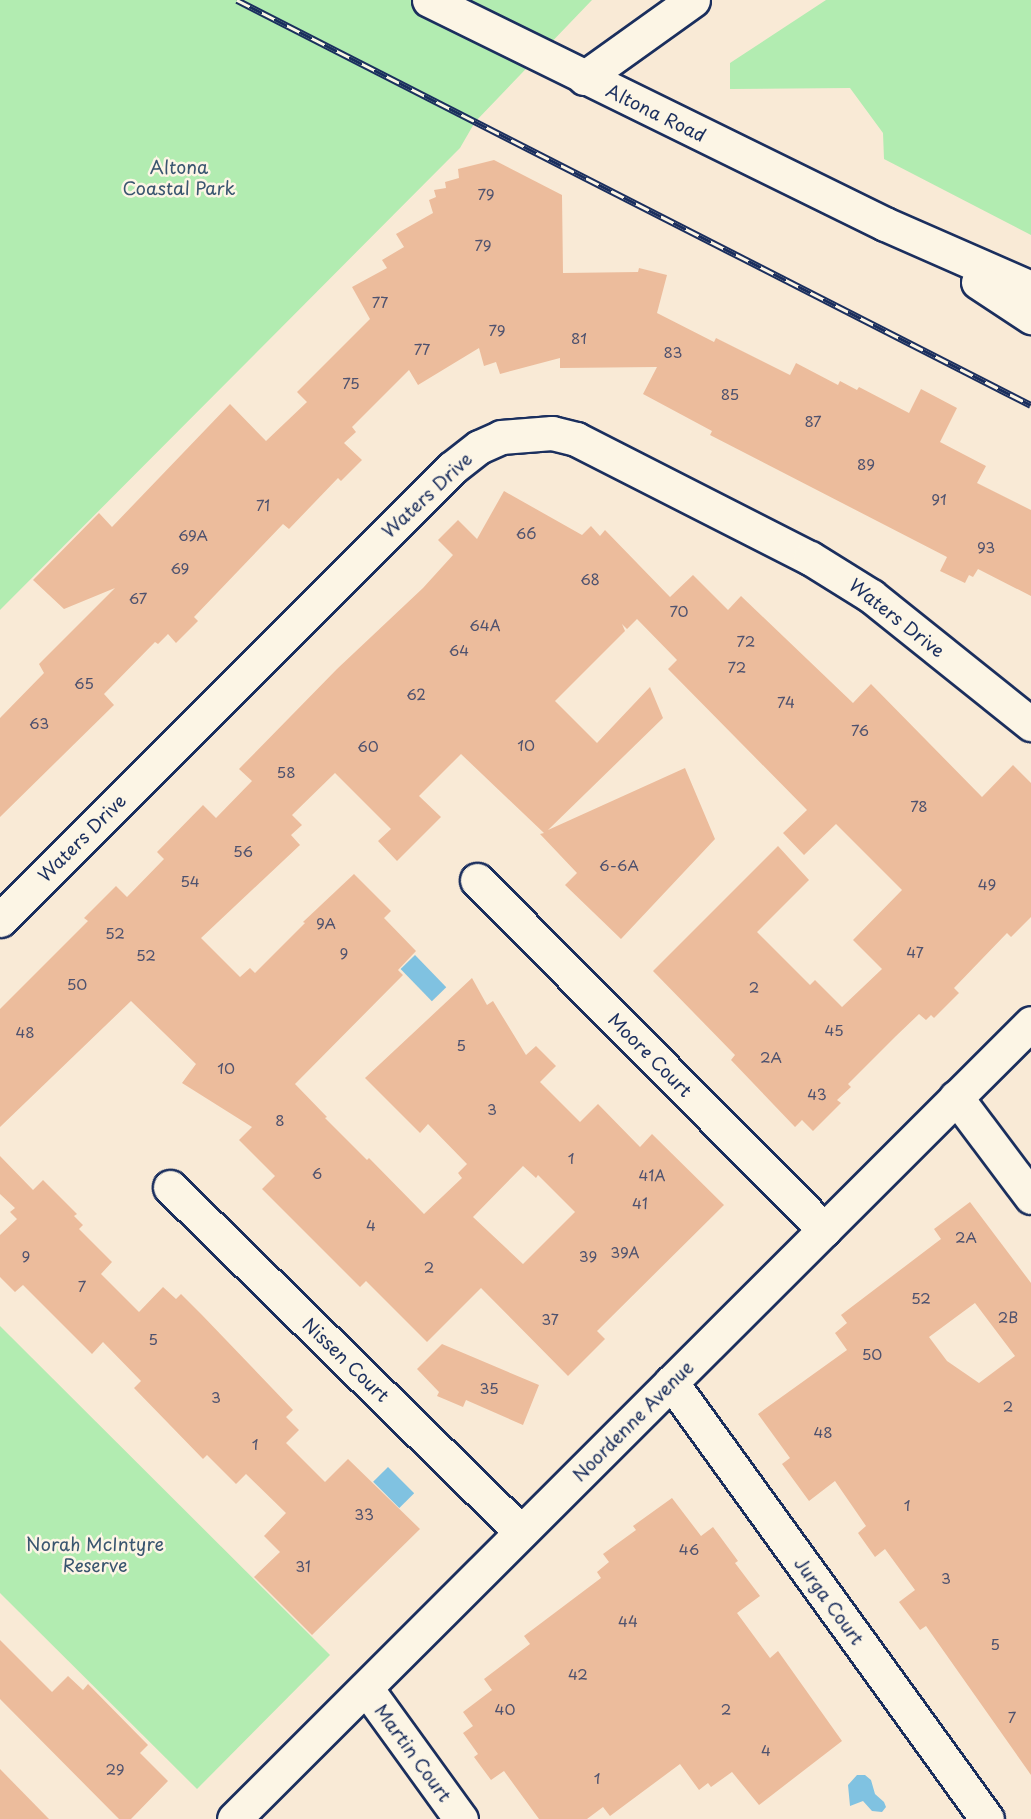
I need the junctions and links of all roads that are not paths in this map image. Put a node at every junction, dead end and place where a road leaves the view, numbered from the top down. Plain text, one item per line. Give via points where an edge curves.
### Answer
1 (429, 0) edge
2 (693, 0) edge
3 (584, 78) junction
4 (885, 224) junction
5 (1031, 288) edge
6 (1031, 317) edge
7 (1031, 724) edge
8 (477, 880) dead end
9 (0, 920) edge
10 (1031, 1023) edge
11 (956, 1097) junction
12 (170, 1188) dead end
13 (1031, 1197) edge
14 (824, 1230) junction
15 (671, 1382) junction
16 (521, 1532) junction
17 (366, 1688) junction
18 (234, 1819) edge
19 (461, 1819) edge
20 (987, 1819) edge

1 - 3 street, Altona Road
2 - 3 street
3 - 4 street, Altona Road
4 - 5 street, Altona Road
4 - 6 street, Altona Road
7 - 9 street, Waters Drive via 871,596 810,558 576,438 552,433 501,437 479,447 452,468
8 - 14 street, Moore Court
10 - 11 street, Noordenne Avenue
11 - 13 street
11 - 14 street, Noordenne Avenue
12 - 16 street, Nissen Court
14 - 15 street, Noordenne Avenue
15 - 16 street, Noordenne Avenue
15 - 20 street, Jurga Court
16 - 17 street, Noordenne Avenue
17 - 18 street, Noordenne Avenue
17 - 19 street, Martin Court

